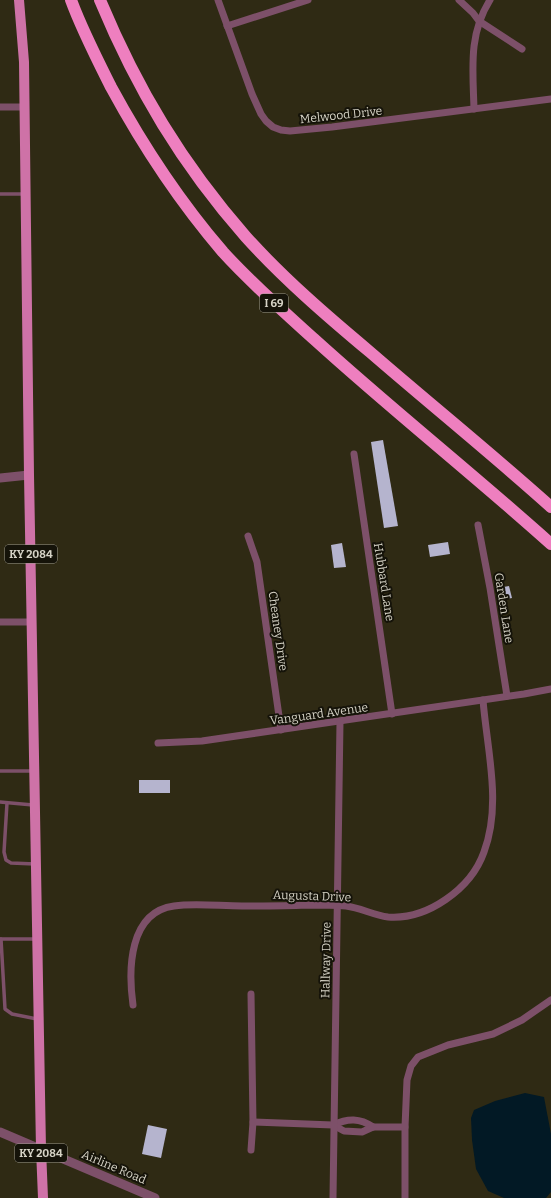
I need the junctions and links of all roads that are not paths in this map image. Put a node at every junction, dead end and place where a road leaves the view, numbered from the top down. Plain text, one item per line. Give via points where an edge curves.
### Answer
1 (19, 0) edge
2 (100, 0) edge
3 (218, 0) edge
4 (308, 0) edge
5 (460, 0) edge
6 (490, 0) edge
7 (72, 2) edge
8 (479, 21) junction
9 (227, 26) junction
10 (522, 49) dead end
11 (551, 99) edge
12 (0, 107) edge
13 (25, 108) junction
14 (474, 109) junction
15 (0, 194) edge
16 (25, 194) junction
17 (354, 454) dead end
18 (29, 475) junction
19 (0, 478) edge
20 (551, 507) edge
21 (478, 524) dead end
22 (248, 536) dead end
23 (551, 544) edge
24 (0, 622) edge
25 (32, 622) junction
26 (551, 689) edge
27 (507, 696) junction
28 (483, 700) junction
29 (392, 714) junction
30 (340, 722) junction
31 (281, 730) junction
32 (158, 743) dead end
33 (0, 771) edge
34 (35, 771) junction
35 (0, 802) edge
36 (7, 803) junction
37 (34, 805) junction
38 (36, 864) junction
39 (337, 906) junction
40 (1, 939) edge
41 (37, 939) junction
42 (251, 994) dead end
43 (551, 1000) edge
44 (133, 1005) dead end
45 (38, 1019) junction
46 (252, 1122) junction
47 (334, 1124) junction
48 (373, 1127) junction
49 (405, 1127) junction
50 (0, 1132) edge
51 (41, 1149) junction
52 (251, 1150) dead end
53 (43, 1198) edge
54 (155, 1198) edge
55 (333, 1198) edge
56 (405, 1198) edge

1 - 13 main road, KY 2084
2 - 20 highway, I 69 via 125,57 165,130 199,179 246,236 291,283 338,325
3 - 9 street, Melwood Drive
4 - 9 street
5 - 8 street
6 - 8 street
7 - 23 highway, I 69 via 97,59 146,148 191,212 224,252 260,290 361,382
8 - 10 street
8 - 14 street via 473,51
9 - 14 street, Melwood Drive via 260,114 273,127 281,130 332,127
11 - 14 street, Melwood Drive
12 - 13 street
13 - 16 main road, KY 2084
15 - 16 lane
16 - 18 main road, KY 2084
17 - 29 street, Hubbard Lane
18 - 19 street
18 - 25 main road, KY 2084
21 - 27 street, Garden Lane
22 - 31 street, Cheaney Drive via 257,562
24 - 25 street
25 - 34 main road, KY 2084
26 - 27 street
27 - 28 street, Vanguard Avenue
28 - 29 street, Vanguard Avenue
28 - 39 street, Augusta Drive via 492,772 492,810 486,846 474,871 448,898 416,914 386,917 353,907
29 - 30 street, Vanguard Avenue
30 - 31 street, Vanguard Avenue
30 - 39 street, Hallway Drive
31 - 32 street, Vanguard Avenue via 202,741
33 - 34 lane
34 - 37 main road, KY 2084
35 - 36 lane
36 - 37 lane
36 - 38 lane via 4,852 6,860 11,863
37 - 38 main road, KY 2084
38 - 41 main road, KY 2084
39 - 44 street, Augusta Drive via 166,907 145,921 137,936 132,972
39 - 47 street, Hallway Drive
40 - 41 lane
40 - 45 lane via 5,1009 12,1014
41 - 45 main road, KY 2084
42 - 46 street
43 - 49 street via 522,1020 492,1034 448,1045 418,1057 411,1066 408,1080
45 - 51 main road, KY 2084
46 - 47 street
46 - 52 street
47 - 48 street via 342,1121 363,1121
47 - 48 street via 344,1131 362,1132
47 - 55 street, Hallway Drive
48 - 49 street
49 - 56 street
50 - 51 street, Airline Road
51 - 53 main road, KY 2084
51 - 54 street, Airline Road

